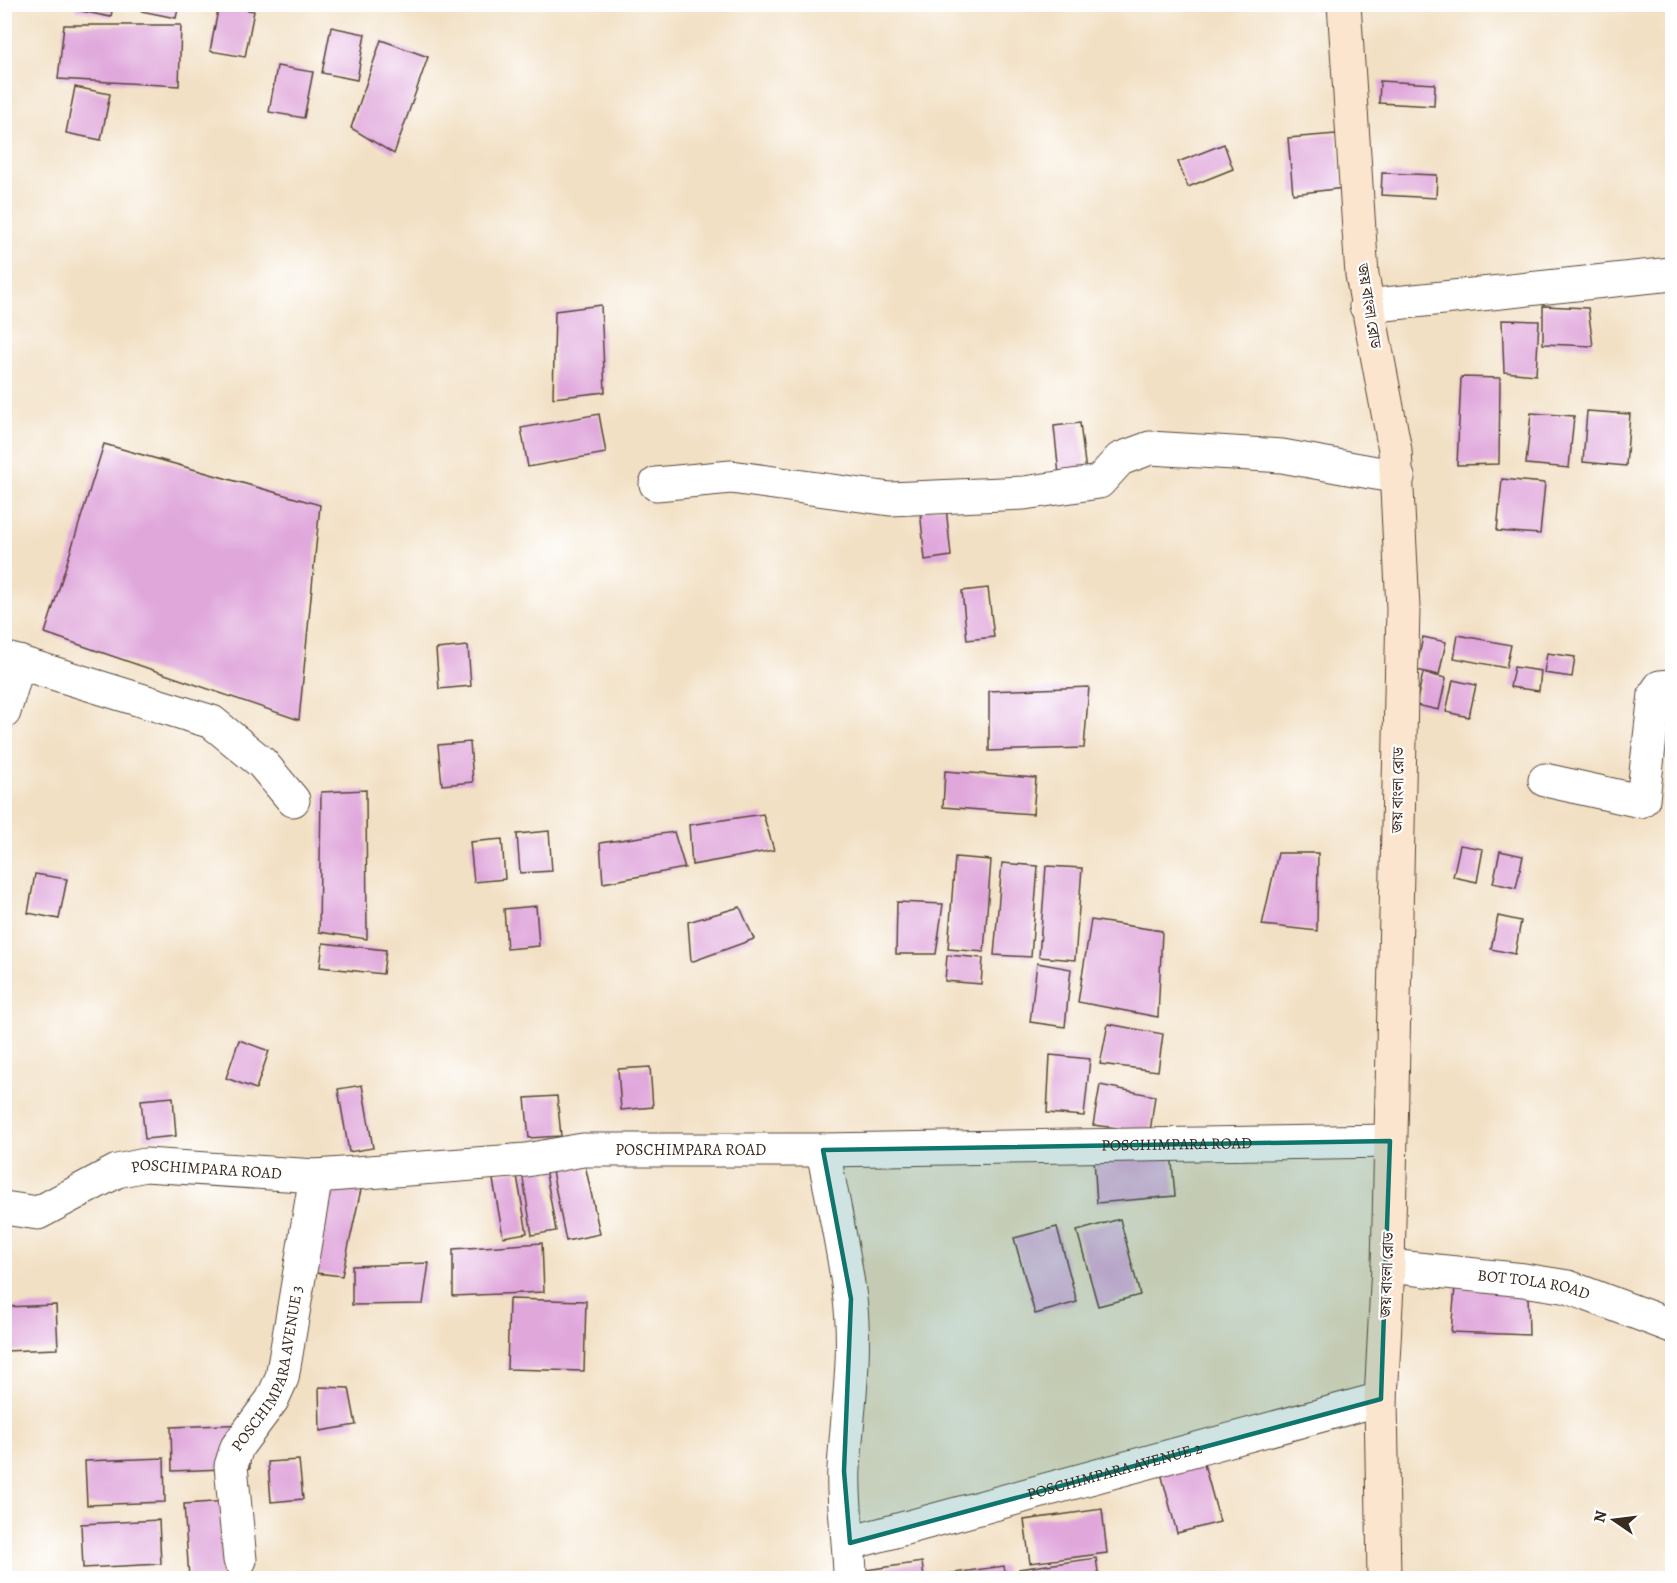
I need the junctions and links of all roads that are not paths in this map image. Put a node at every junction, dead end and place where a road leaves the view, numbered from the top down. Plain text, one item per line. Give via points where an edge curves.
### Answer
1 (1344, 4) edge
2 (1672, 274) edge
3 (1366, 306) junction
4 (1398, 477) junction
5 (656, 484) dead end
6 (12, 660) edge
7 (1672, 686) edge
8 (4, 712) edge
9 (1545, 780) dead end
10 (293, 800) dead end
11 (1390, 1141) junction
12 (823, 1150) junction
13 (316, 1176) junction
14 (4, 1208) edge
15 (1388, 1266) junction
16 (1672, 1326) edge
17 (1381, 1399) junction
18 (850, 1543) junction
19 (240, 1560) dead end
20 (850, 1578) edge
21 (1384, 1578) edge

1 - 3 street, জয় বাংলা রোড
2 - 3 street
3 - 4 street, জয় বাংলা রোড
4 - 5 street via 1282,456 1150,448 1120,459 1099,482 1024,493 890,499 730,477
4 - 11 street, জয় বাংলা রোড via 1404,608
6 - 8 street
6 - 10 street via 212,722 262,763
7 - 9 street via 1660,687 1655,694 1643,799
11 - 12 street, POSCHIMPARA ROAD
11 - 15 street, জয় বাংলা রোড
12 - 13 street, POSCHIMPARA ROAD via 584,1150 526,1160
12 - 18 street via 850,1299 844,1504
13 - 14 street, POSCHIMPARA ROAD via 146,1165 117,1171 38,1213
13 - 19 street, POSCHIMPARA AVENUE 3 via 282,1378 272,1400 237,1447 231,1466
15 - 16 street, BOT TOLA ROAD via 1568,1287
15 - 17 street, জয় বাংলা রোড
17 - 18 street, POSCHIMPARA AVENUE 2
17 - 21 street, জয় বাংলা রোড
18 - 20 street

